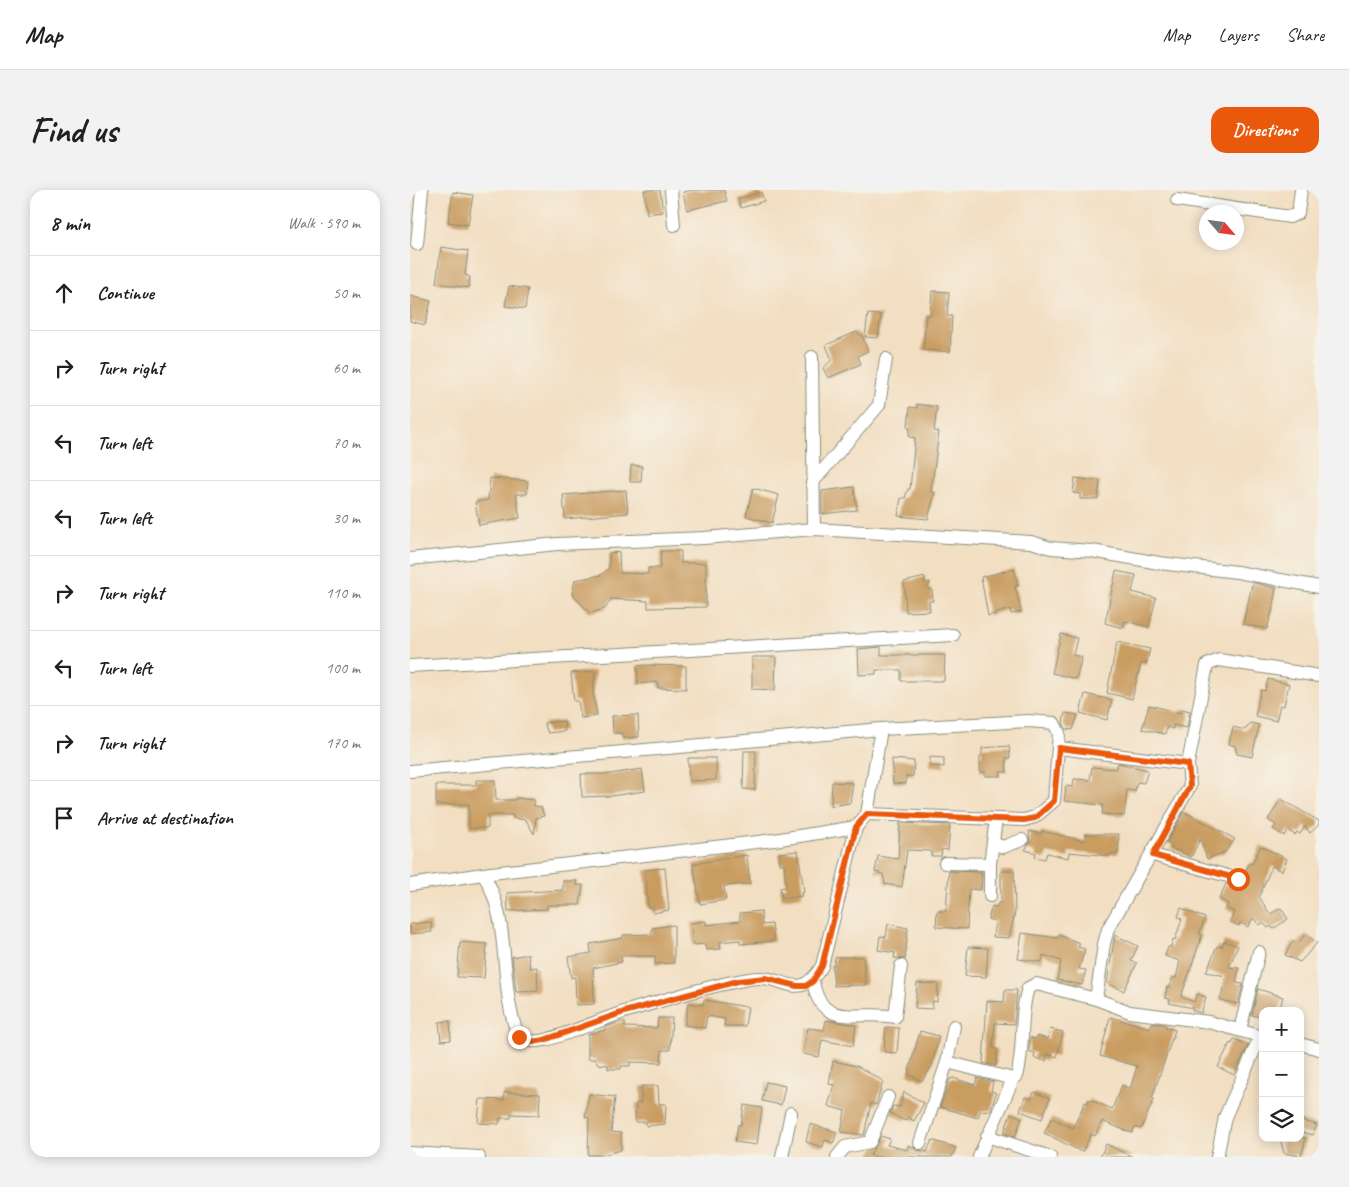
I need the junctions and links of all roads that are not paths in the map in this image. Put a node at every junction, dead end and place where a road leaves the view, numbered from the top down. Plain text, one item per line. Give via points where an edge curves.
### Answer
1 (422, 190) edge
2 (671, 190) edge
3 (1301, 190) edge
4 (1177, 200) dead end
5 (674, 225) dead end
6 (417, 244) dead end
7 (812, 357) dead end
8 (886, 359) dead end
9 (812, 483) junction
10 (814, 528) junction
11 (410, 559) edge
12 (1319, 587) edge
13 (953, 635) dead end
14 (410, 666) edge
15 (1319, 676) edge
16 (881, 729) junction
17 (1059, 748) junction
18 (1188, 764) junction
19 (410, 772) edge
20 (867, 814) junction
21 (996, 819) junction
22 (856, 827) junction
23 (1022, 840) dead end
24 (993, 843) junction
25 (1153, 855) junction
26 (945, 863) dead end
27 (990, 864) junction
28 (483, 874) junction
29 (1238, 879) dead end
30 (410, 885) edge
31 (990, 896) dead end
32 (1258, 952) dead end
33 (902, 966) dead end
34 (813, 981) junction
35 (1096, 999) junction
36 (954, 1026) dead end
37 (1240, 1030) junction
38 (1259, 1036) edge
39 (1259, 1041) edge
40 (1304, 1045) edge
41 (1319, 1050) edge
42 (948, 1062) junction
43 (1014, 1079) junction
44 (888, 1097) dead end
45 (791, 1113) dead end
46 (987, 1136) junction
47 (920, 1143) dead end
48 (410, 1153) edge
49 (479, 1157) edge
50 (782, 1157) edge
51 (837, 1157) edge
52 (979, 1157) edge
53 (1050, 1157) edge
54 (1217, 1157) edge

1 - 6 street
2 - 5 street
3 - 4 street via 1298,213 1290,217
7 - 9 street
8 - 9 street via 880,405
9 - 10 street
10 - 11 street via 704,538 557,544
10 - 12 street via 1031,542 1051,548 1237,572
13 - 14 street
15 - 18 street via 1219,660 1208,665
16 - 17 street via 1028,721 1054,723 1059,733
16 - 19 street
16 - 20 street
17 - 18 street
17 - 21 street via 1054,801 1035,818
18 - 25 street via 1190,786
20 - 21 street
20 - 22 street
21 - 24 street
22 - 28 street via 706,849
22 - 34 street via 822,966
23 - 24 street via 1003,847
24 - 27 street
25 - 29 street
25 - 35 street via 1108,929
26 - 27 street
27 - 31 street
28 - 30 street
28 - 34 street via 491,886 498,917 511,1013 519,1037 525,1041 544,1040 624,1012 738,981 765,978 797,986 806,986
32 - 37 street
33 - 34 street via 896,1017 833,1014 815,997
35 - 37 street via 1130,1012 1209,1022
35 - 43 street via 1036,984 1028,988 1020,1064
36 - 42 street
37 - 38 street
39 - 54 street via 1225,1117
40 - 41 street
42 - 43 street
42 - 47 street
43 - 46 street
44 - 51 street via 870,1142 845,1147
45 - 50 street
46 - 52 street
46 - 53 street
48 - 49 street

